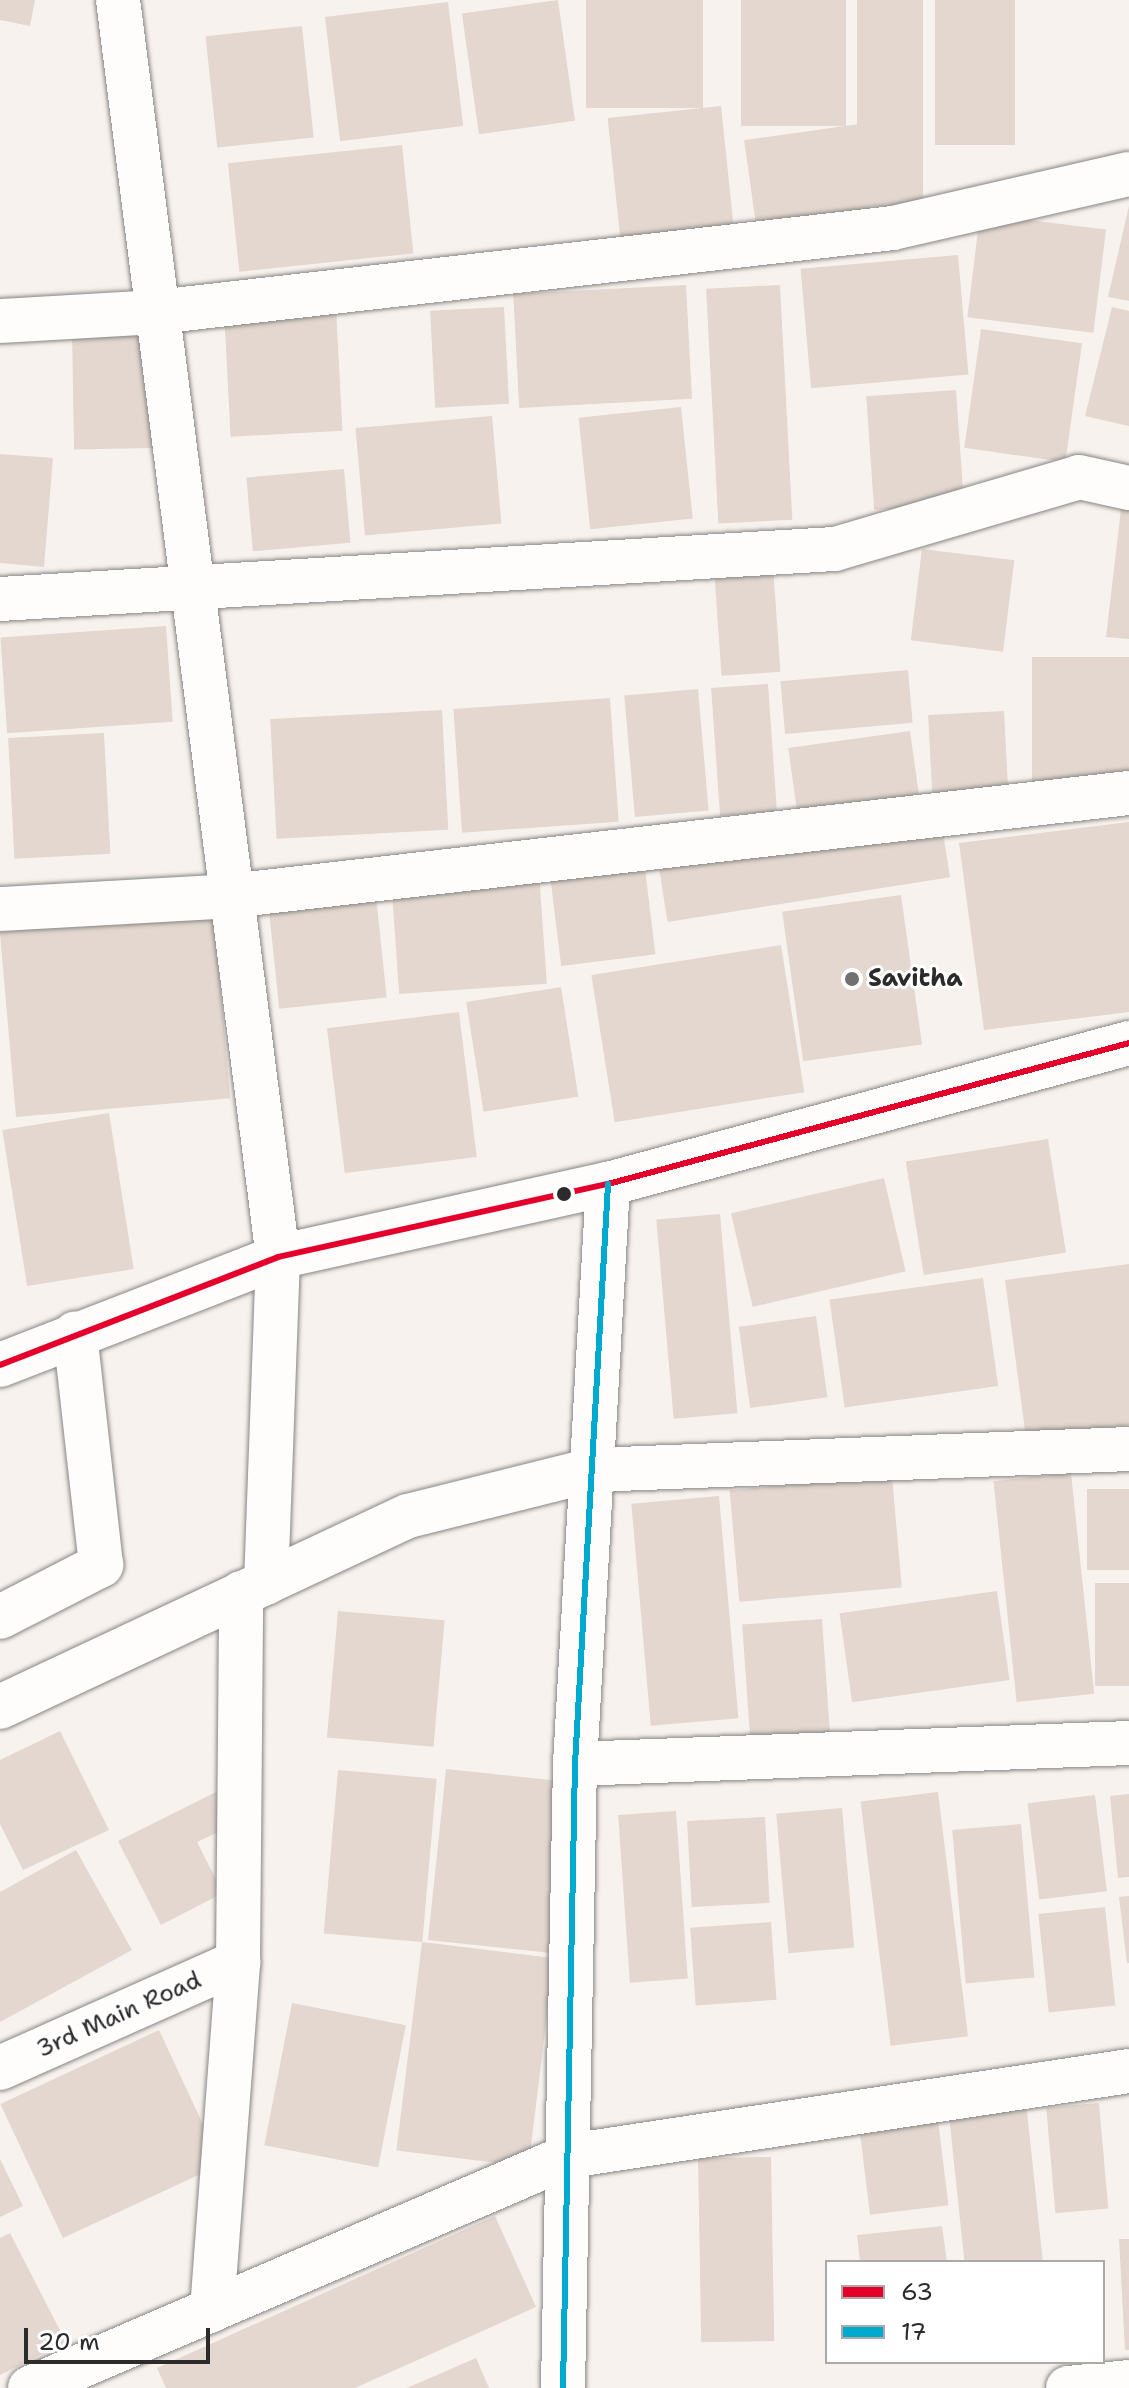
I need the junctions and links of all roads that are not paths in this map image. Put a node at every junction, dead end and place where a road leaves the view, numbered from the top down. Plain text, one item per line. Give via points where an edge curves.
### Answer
1 (118, 0) edge
2 (124, 0) edge
3 (1129, 174) edge
4 (157, 312) junction
5 (0, 321) edge
6 (1129, 488) edge
7 (191, 585) junction
8 (0, 599) edge
9 (1129, 793) edge
10 (230, 896) junction
11 (0, 909) edge
12 (1129, 1043) edge
13 (608, 1184) junction
14 (278, 1257) junction
15 (75, 1333) junction
16 (0, 1365) edge
17 (1129, 1449) edge
18 (593, 1470) junction
19 (254, 1588) junction
20 (0, 1617) edge
21 (0, 1707) edge
22 (1129, 1743) edge
23 (575, 1764) junction
24 (238, 1962) junction
25 (0, 2068) edge
26 (1129, 2071) edge
27 (569, 2156) junction
28 (212, 2310) junction
29 (1129, 2382) edge
30 (30, 2388) edge
31 (563, 2388) edge
32 (1068, 2388) edge

1 - 2 street
1 - 4 street
3 - 4 street via 893,228
4 - 5 street
4 - 7 street
6 - 7 street via 1079,477 835,549
7 - 8 street
7 - 10 street
9 - 10 street
10 - 11 street
10 - 14 street
12 - 13 street
13 - 14 street
13 - 18 street
14 - 15 street
14 - 19 street
15 - 16 street
15 - 20 street via 101,1565
17 - 18 street
18 - 19 street via 408,1516
18 - 23 street
19 - 21 street
19 - 24 street
22 - 23 street
23 - 27 street
24 - 25 street, 3rd Main Road
24 - 28 street
26 - 27 street
27 - 28 street
27 - 31 street
28 - 30 street
29 - 32 street

